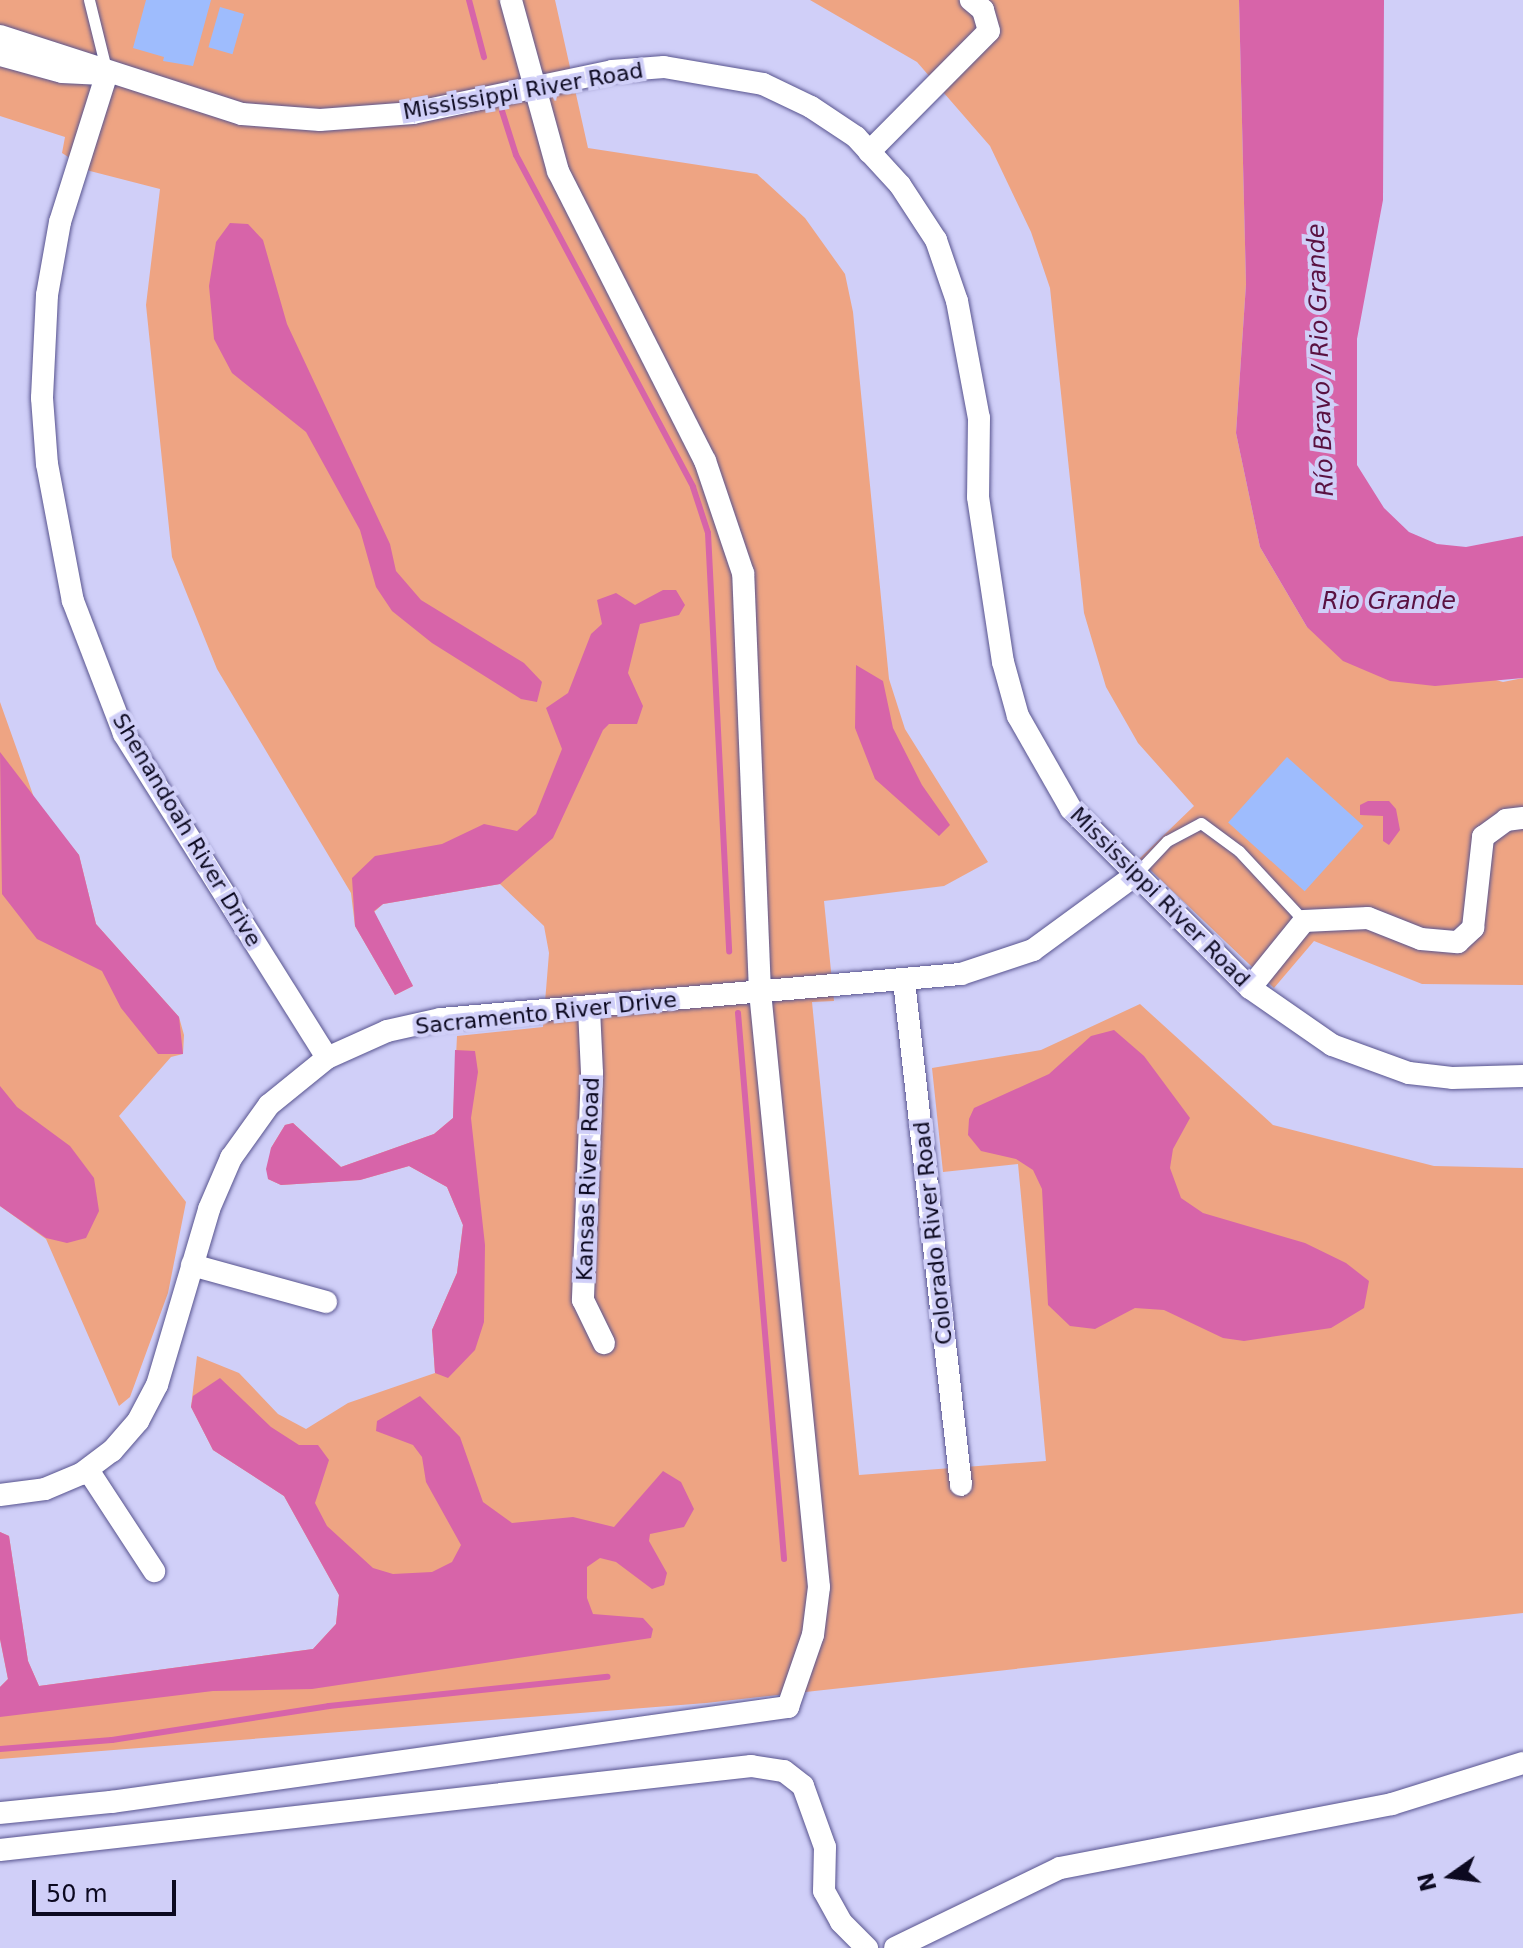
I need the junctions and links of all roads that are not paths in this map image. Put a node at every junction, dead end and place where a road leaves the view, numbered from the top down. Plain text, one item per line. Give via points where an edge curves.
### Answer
1 (89, 0) edge
2 (511, 0) edge
3 (971, 0) edge
4 (0, 36) edge
5 (0, 55) edge
6 (107, 73) junction
7 (532, 88) junction
8 (869, 152) junction
9 (1523, 818) edge
10 (1134, 876) junction
11 (1304, 921) junction
12 (904, 981) junction
13 (1250, 988) junction
14 (760, 992) junction
15 (589, 1009) junction
16 (327, 1058) junction
17 (1523, 1076) edge
18 (192, 1265) junction
19 (326, 1302) dead end
20 (604, 1343) dead end
21 (88, 1470) junction
22 (961, 1485) dead end
23 (0, 1495) edge
24 (154, 1571) dead end
25 (1523, 1763) edge
26 (0, 1813) edge
27 (0, 1850) edge
28 (867, 1948) edge
29 (895, 1948) edge

1 - 6 lane
2 - 7 street
3 - 8 street via 983,10 989,31
4 - 6 street, Mississippi River Road
5 - 6 street, Mississippi River Road via 62,72
6 - 7 street, Mississippi River Road via 242,114 320,120 413,113
6 - 16 street, Shenandoah River Drive via 60,222 47,295 42,398 47,464 70,587 93,663 124,734
7 - 8 street, Mississippi River Road via 625,70 714,72 763,84 811,107
7 - 14 street via 558,171 705,461 743,573
8 - 10 street, Mississippi River Road via 936,240 957,301 979,418 978,497 989,598 1018,716 1071,809
9 - 11 street via 1506,820 1483,837 1473,928 1458,942 1421,939 1368,918
10 - 11 lane via 1167,841 1201,823 1239,851
10 - 12 street, Sacramento River Drive via 1033,950 961,974
10 - 13 street, Mississippi River Road
11 - 13 street
12 - 14 street, Sacramento River Drive
12 - 22 street, Colorado River Road
13 - 17 street, Mississippi River Road via 1295,1023 1356,1056 1409,1073
14 - 15 street, Sacramento River Drive
14 - 26 street via 819,1587 813,1635 788,1707
15 - 16 street, Sacramento River Drive via 441,1019 387,1031
15 - 20 street, Kansas River Road via 592,1073 583,1300
16 - 18 street, Sacramento River Drive via 254,1122 209,1209
18 - 19 street
18 - 21 street, Sacramento River Drive via 148,1404 125,1437
21 - 23 street, Sacramento River Drive via 45,1489
21 - 24 street
25 - 29 street via 1392,1804 1060,1868
27 - 28 street via 751,1766 784,1771 803,1786 825,1847 824,1891 841,1922

